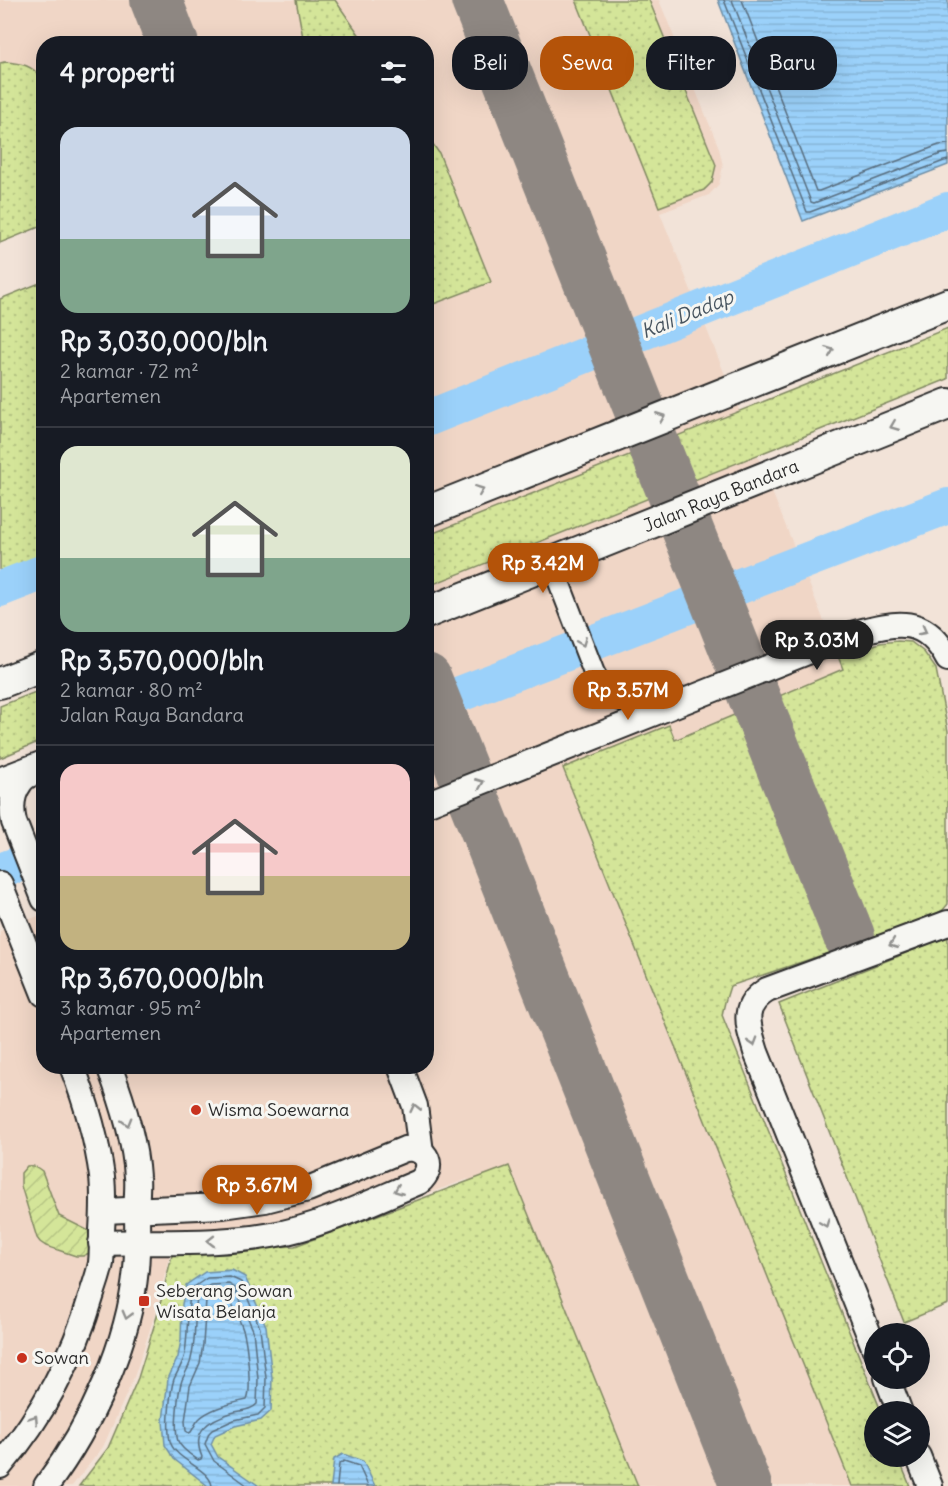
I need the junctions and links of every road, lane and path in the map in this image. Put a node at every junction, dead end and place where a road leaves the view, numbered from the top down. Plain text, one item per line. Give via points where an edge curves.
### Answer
1 (947, 305) edge
2 (948, 404) edge
3 (434, 509) edge
4 (552, 564) junction
5 (434, 610) edge
6 (948, 659) edge
7 (36, 669) edge
8 (0, 683) edge
9 (691, 699) junction
10 (36, 769) edge
11 (36, 770) edge
12 (0, 783) edge
13 (434, 801) edge
14 (36, 878) edge
15 (0, 884) edge
16 (948, 923) edge
17 (36, 974) edge
18 (75, 1074) edge
19 (112, 1074) edge
20 (403, 1074) edge
21 (421, 1152) junction
22 (136, 1210) junction
23 (103, 1211) junction
24 (138, 1242) junction
25 (102, 1243) junction
26 (864, 1323) edge
27 (0, 1466) edge
28 (922, 1467) edge
29 (46, 1486) edge
30 (930, 1486) edge

3 -> 1 main road
2 -> 4 main road, Jalan Raya Bandara
4 - 5 main road, Jalan Raya Bandara
4 -> 9 street via 594,673 604,689 614,697 643,704
9 -> 6 street via 855,633 895,624 923,630 942,647
7 - 8 main road
13 -> 9 street
10 - 12 main road
11 - 14 street via 21,781 11,810
15 - 17 street
16 -> 26 street via 767,990 753,1000 750,1008 749,1026 756,1052
18 - 23 street via 98,1150
19 -> 22 street via 132,1141
21 -> 20 street via 415,1106
21 - 22 street via 405,1149 308,1189 266,1200
21 -> 24 street via 429,1167 419,1182 321,1221 273,1235 226,1241
22 - 23 street
22 - 24 street
23 - 25 street
24 - 25 street
24 -> 29 street via 129,1311 113,1364 88,1419
27 -> 25 street via 45,1403 67,1362 84,1320
28 - 30 street

